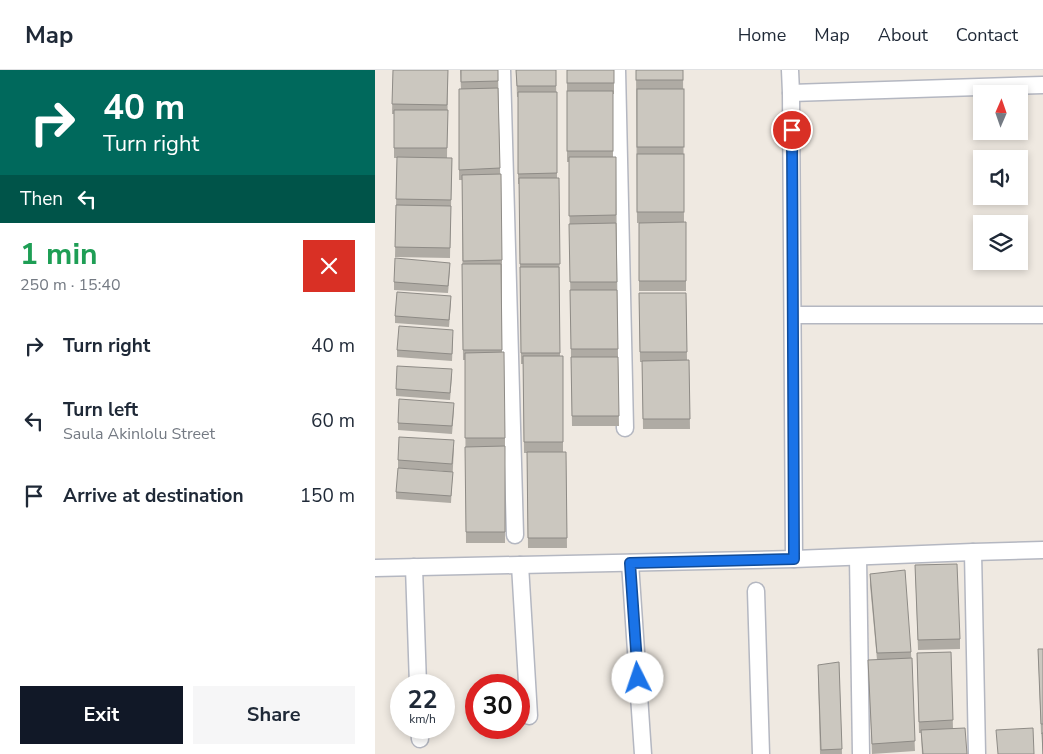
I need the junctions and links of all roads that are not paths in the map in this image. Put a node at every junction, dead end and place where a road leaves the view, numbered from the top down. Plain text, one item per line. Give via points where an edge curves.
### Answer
1 (502, 70) edge
2 (617, 70) edge
3 (790, 70) edge
4 (1043, 85) edge
5 (791, 93) junction
6 (793, 315) junction
7 (1043, 315) edge
8 (625, 428) dead end
9 (515, 535) dead end
10 (1043, 550) edge
11 (973, 552) junction
12 (858, 557) junction
13 (794, 559) junction
14 (630, 563) junction
15 (520, 565) junction
16 (414, 567) junction
17 (375, 568) edge
18 (756, 591) dead end
19 (418, 674) edge
20 (526, 674) edge
21 (643, 754) edge
22 (761, 754) edge
23 (861, 754) edge
24 (977, 754) edge

1 - 9 street
2 - 8 street
3 - 5 street
4 - 5 street
5 - 6 street
6 - 7 street
6 - 13 street
10 - 11 street
11 - 12 street
11 - 24 street
12 - 13 street
12 - 23 street
13 - 14 street
14 - 15 street
14 - 21 street
15 - 16 street
15 - 20 street
16 - 17 street
16 - 19 street
18 - 22 street

